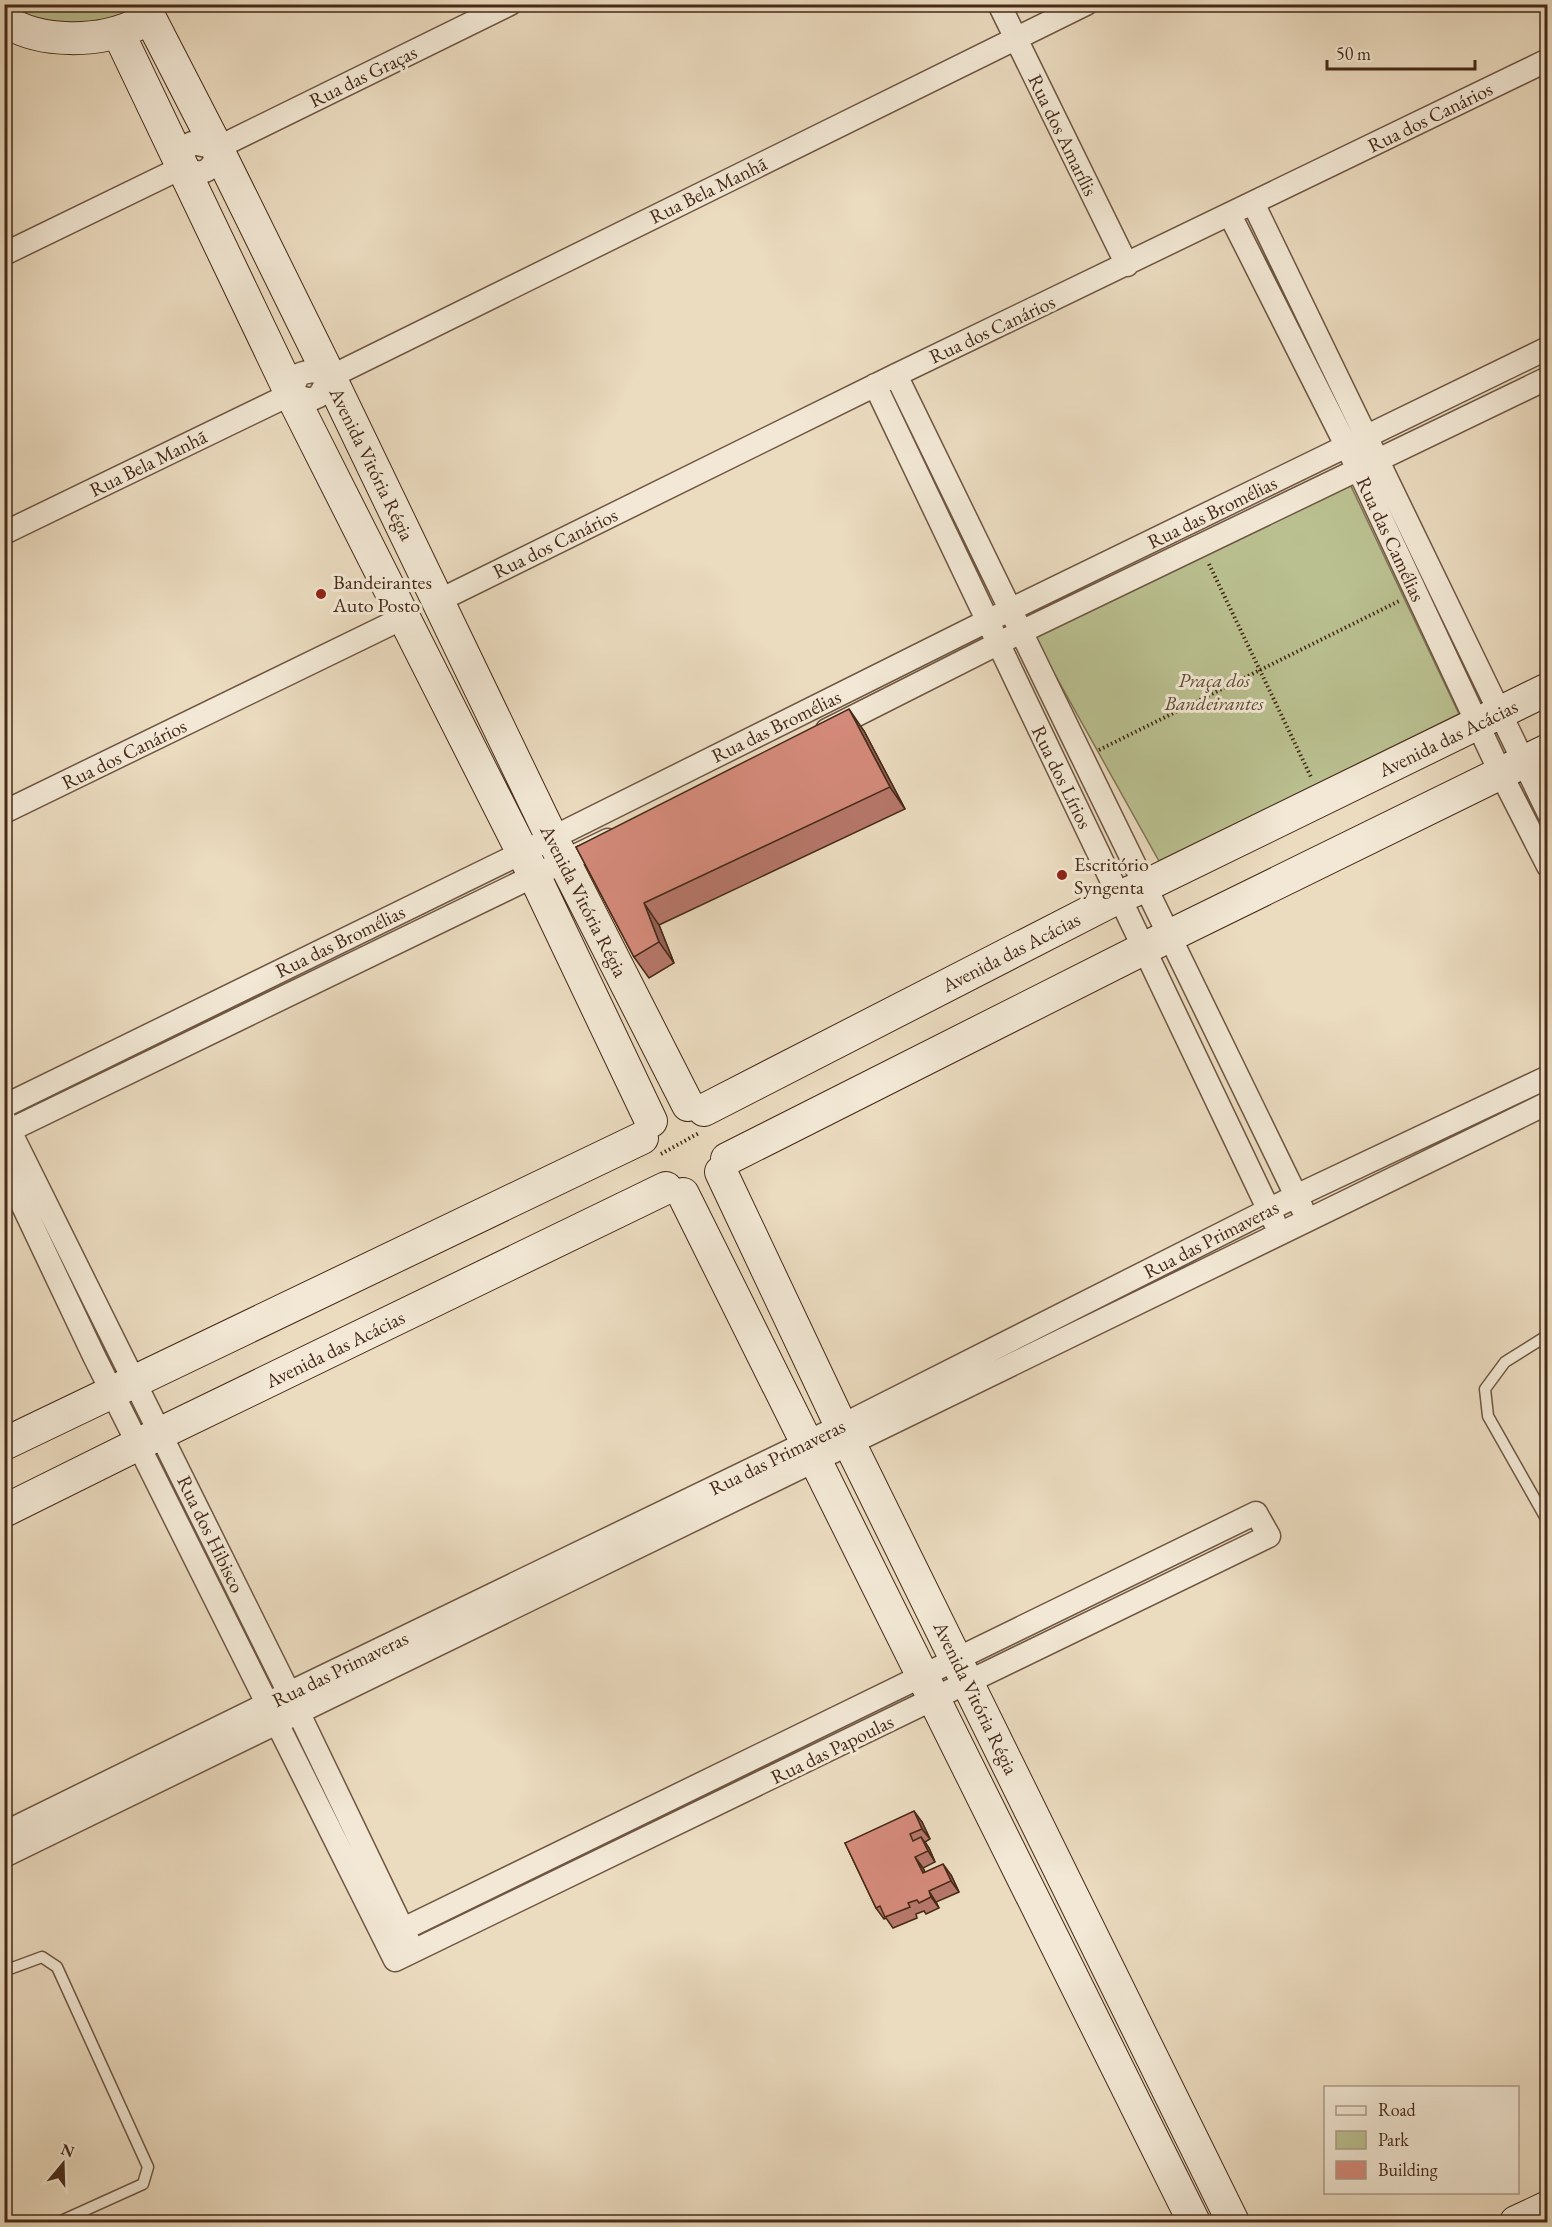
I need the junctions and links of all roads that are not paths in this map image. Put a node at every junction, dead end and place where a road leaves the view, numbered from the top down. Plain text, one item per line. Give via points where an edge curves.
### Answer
1 (510, 4) edge
2 (999, 4) edge
3 (1086, 4) edge
4 (157, 11) edge
5 (4, 20) edge
6 (118, 32) junction
7 (1016, 39) junction
8 (1548, 60) edge
9 (217, 148) junction
10 (182, 168) junction
11 (1253, 203) junction
12 (1230, 215) junction
13 (4, 254) edge
14 (1127, 264) junction
15 (1548, 348) edge
16 (896, 375) junction
17 (330, 377) junction
18 (1548, 378) edge
19 (875, 385) junction
20 (291, 394) junction
21 (1357, 442) junction
22 (1369, 466) junction
23 (4, 533) edge
24 (438, 601) junction
25 (1010, 610) junction
26 (405, 617) junction
27 (987, 621) junction
28 (1021, 632) junction
29 (998, 644) junction
30 (1548, 689) edge
31 (1488, 718) junction
32 (807, 740) edge
33 (1524, 762) edge
34 (4, 812) edge
35 (1548, 812) edge
36 (628, 830) edge
37 (558, 850) junction
38 (528, 864) junction
39 (1548, 866) edge
40 (1132, 891) junction
41 (1157, 943) junction
42 (1548, 1077) edge
43 (1548, 1102) edge
44 (4, 1106) edge
45 (696, 1107) junction
46 (6, 1127) edge
47 (646, 1129) junction
48 (4, 1166) edge
49 (724, 1166) junction
50 (674, 1191) junction
51 (1296, 1196) junction
52 (1269, 1209) junction
53 (1308, 1220) junction
54 (1280, 1233) junction
55 (1548, 1335) edge
56 (123, 1385) junction
57 (846, 1435) junction
58 (150, 1439) junction
59 (4, 1444) edge
60 (811, 1452) junction
61 (4, 1511) edge
62 (1548, 1522) edge
63 (962, 1671) junction
64 (928, 1688) junction
65 (294, 1702) junction
66 (273, 1713) junction
67 (4, 1833) edge
68 (4, 1856) edge
69 (394, 1934) junction
70 (404, 1955) joint
71 (4, 1971) edge
72 (1548, 2207) edge
73 (59, 2223) edge
74 (1194, 2223) edge
75 (1233, 2223) edge
76 (1516, 2223) edge

1 - 9 street, Rua das Graças
2 - 7 street, Rua dos Amarílis
3 - 7 street, Rua Bela Manhã
4 - 6 street
4 - 9 street, Avenida Vitória Régia
5 - 6 street via 43,36 81,39
6 - 10 street, Avenida Vitória Régia
7 - 14 street, Rua dos Amarílis
7 - 17 street, Rua Bela Manhã
8 - 11 street, Rua dos Canários
9 - 10 street via 216,159 204,173
9 - 17 street, Avenida Vitória Régia
10 - 13 street
10 - 20 street, Avenida Vitória Régia
11 - 12 street, Rua dos Canários
11 - 21 street, Rua das Camélias
12 - 14 street, Rua dos Canários
12 - 21 street, Rua das Camélias
14 - 16 street, Rua dos Canários
15 - 21 street, Rua das Bromélias
16 - 19 street, Rua dos Canários
16 - 25 street, Rua dos Lírios
17 - 20 street via 319,396 310,400
17 - 24 street, Avenida Vitória Régia
18 - 22 street, Rua das Bromélias
19 - 24 street, Rua dos Canários
19 - 27 street, Rua dos Lírios
20 - 23 street, Rua Bela Manhã
20 - 26 street, Avenida Vitória Régia
21 - 22 street, Rua das Camélias
21 - 25 street, Rua das Bromélias
22 - 28 street, Rua das Bromélias
22 - 31 street, Rua das Camélias
22 - 31 street, Rua das Camélias via 1415,593
24 - 26 street via 433,621 426,625
24 - 37 street, Avenida Vitória Régia
25 - 27 street, Rua das Bromélias
25 - 28 street, Rua dos Lírios
26 - 34 street, Rua dos Canários
26 - 38 street, Avenida Vitória Régia
27 - 29 street, Rua dos Lírios
27 - 37 street, Rua das Bromélias
28 - 29 street, Rua das Bromélias
28 - 40 street, Rua dos Lírios via 1083,759
29 - 32 street, Rua das Bromélias
29 - 40 street, Rua dos Lírios
30 - 31 street, Avenida das Acácias
31 - 33 street, Rua das Camélias
31 - 40 street, Avenida das Acácias
33 - 35 street, Rua das Camélias
33 - 39 street, Rua das Camélias
33 - 41 street
36 - 37 street, Rua das Bromélias
37 - 38 street, Rua das Bromélias
37 - 45 street, Avenida Vitória Régia
38 - 44 street, Rua das Bromélias
38 - 46 street, Rua das Bromélias
38 - 47 street, Avenida Vitória Régia
40 - 41 street, Rua dos Lírios
40 - 45 street, Avenida das Acácias
41 - 49 street
41 - 51 street, Rua dos Lírios
41 - 52 street, Rua dos Lírios
42 - 51 street, Rua das Primaveras
43 - 53 street, Rua das Primaveras
45 - 47 street via 674,1106 661,1111
45 - 49 street via 721,1122 728,1146
46 - 56 street, Rua dos Hibisco
47 - 50 street via 641,1151 643,1164 648,1174
47 - 56 street
48 - 56 street, Rua dos Hibisco
49 - 50 street via 712,1183 700,1190
49 - 57 street, Avenida Vitória Régia
50 - 58 street, Avenida das Acácias
50 - 60 street, Avenida Vitória Régia
51 - 52 street, Rua das Primaveras
51 - 53 street, Rua dos Lírios
52 - 54 street, Rua dos Lírios
52 - 57 street, Rua das Primaveras
53 - 54 street, Rua das Primaveras
54 - 57 street, Rua das Primaveras
55 - 62 lane via 1505,1362 1485,1389 1488,1416
56 - 58 street, Rua dos Hibisco
56 - 59 street
57 - 60 street, Rua das Primaveras
57 - 63 street, Avenida Vitória Régia
58 - 61 street, Avenida das Acácias
58 - 65 street, Rua dos Hibisco
58 - 66 street, Rua dos Hibisco
60 - 64 street, Avenida Vitória Régia
60 - 65 street, Rua das Primaveras
63 - 63 street, Rua das Papoulas via 1269,1536 1256,1513
63 - 64 street, Rua das Papoulas
63 - 75 street, Avenida Vitória Régia
64 - 69 street, Rua das Papoulas
64 - 70 street, Rua das Papoulas
64 - 74 street, Avenida Vitória Régia
65 - 66 street, Rua das Primaveras
65 - 69 street, Rua dos Hibisco
66 - 67 street, Rua das Primaveras
66 - 68 street, Rua das Primaveras
66 - 69 street, Rua dos Hibisco
69 - 70 street, Rua dos Hibisco
71 - 73 lane via 42,1957 57,1967 148,2167 142,2184
72 - 76 street

